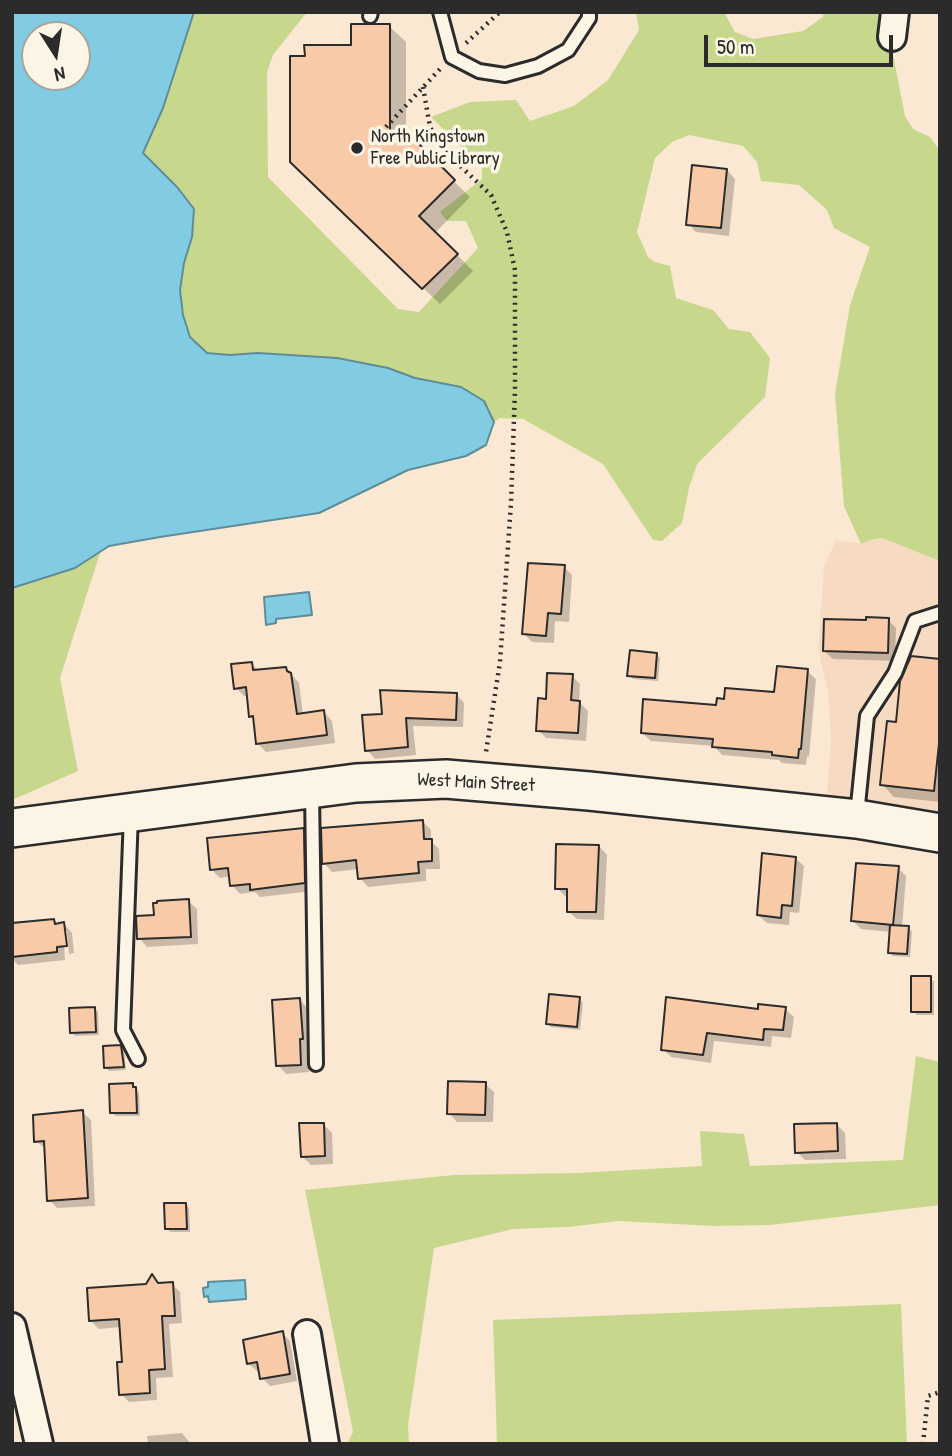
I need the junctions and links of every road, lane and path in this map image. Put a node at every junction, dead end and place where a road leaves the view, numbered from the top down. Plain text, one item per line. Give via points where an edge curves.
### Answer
1 (440, 12) edge
2 (589, 12) edge
3 (423, 87) dead end
4 (940, 613) edge
5 (482, 781) junction
6 (312, 789) junction
7 (131, 814) junction
8 (857, 819) junction
9 (12, 828) edge
10 (940, 834) edge
11 (138, 1059) dead end
12 (317, 1065) dead end
13 (12, 1327) edge
14 (307, 1334) dead end
15 (940, 1392) edge
16 (38, 1444) edge
17 (325, 1444) edge
18 (923, 1444) edge

1 - 2 lane via 452,57 479,71 505,75 538,66 568,50
3 - 5 path via 430,127 440,147 491,195 507,232 515,270 511,503 500,662
4 - 8 lane via 915,621 895,673 867,716
5 - 6 main road, West Main Street via 397,780
5 - 8 main road, West Main Street
6 - 7 main road, West Main Street
6 - 12 lane
7 - 9 main road, West Main Street
7 - 11 lane via 123,1030
8 - 10 main road, West Main Street
13 - 16 street
14 - 17 street
15 - 18 path via 928,1396

